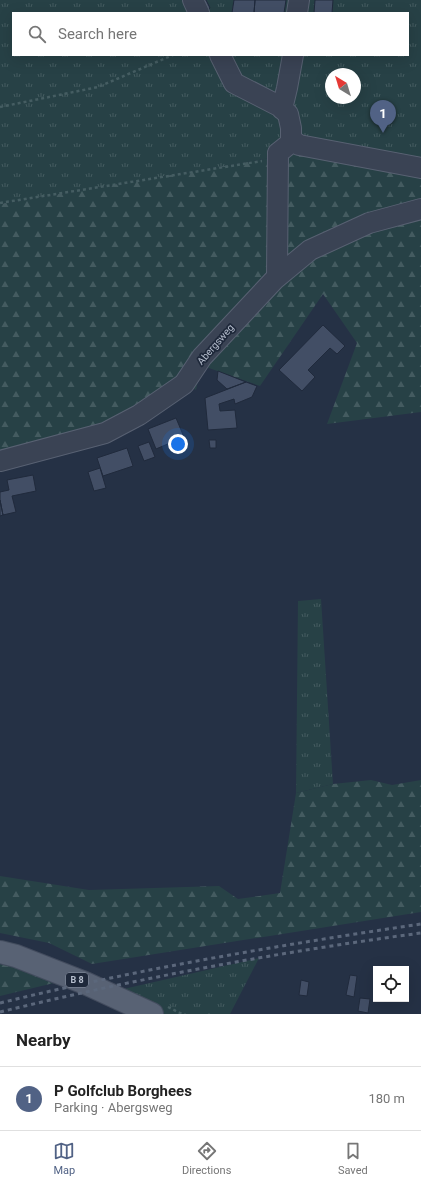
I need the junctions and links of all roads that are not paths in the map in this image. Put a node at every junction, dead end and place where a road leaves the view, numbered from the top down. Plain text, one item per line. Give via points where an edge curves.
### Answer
1 (193, 0) edge
2 (299, 0) edge
3 (199, 12) edge
4 (298, 12) edge
5 (220, 56) edge
6 (293, 56) edge
7 (282, 109) junction
8 (293, 141) junction
9 (421, 168) edge
10 (421, 209) edge
11 (277, 277) junction
12 (0, 461) edge
13 (0, 952) edge
14 (152, 1014) edge

1 - 3 street
2 - 4 street
5 - 7 street via 234,83
6 - 7 street
7 - 8 street via 288,114
8 - 9 street via 299,145
8 - 11 street via 278,153
10 - 11 street, Abergsweg via 369,223 310,250
11 - 12 street, Abergsweg via 202,357 184,384 139,415 105,433
13 - 14 main road, B 8 via 85,983

